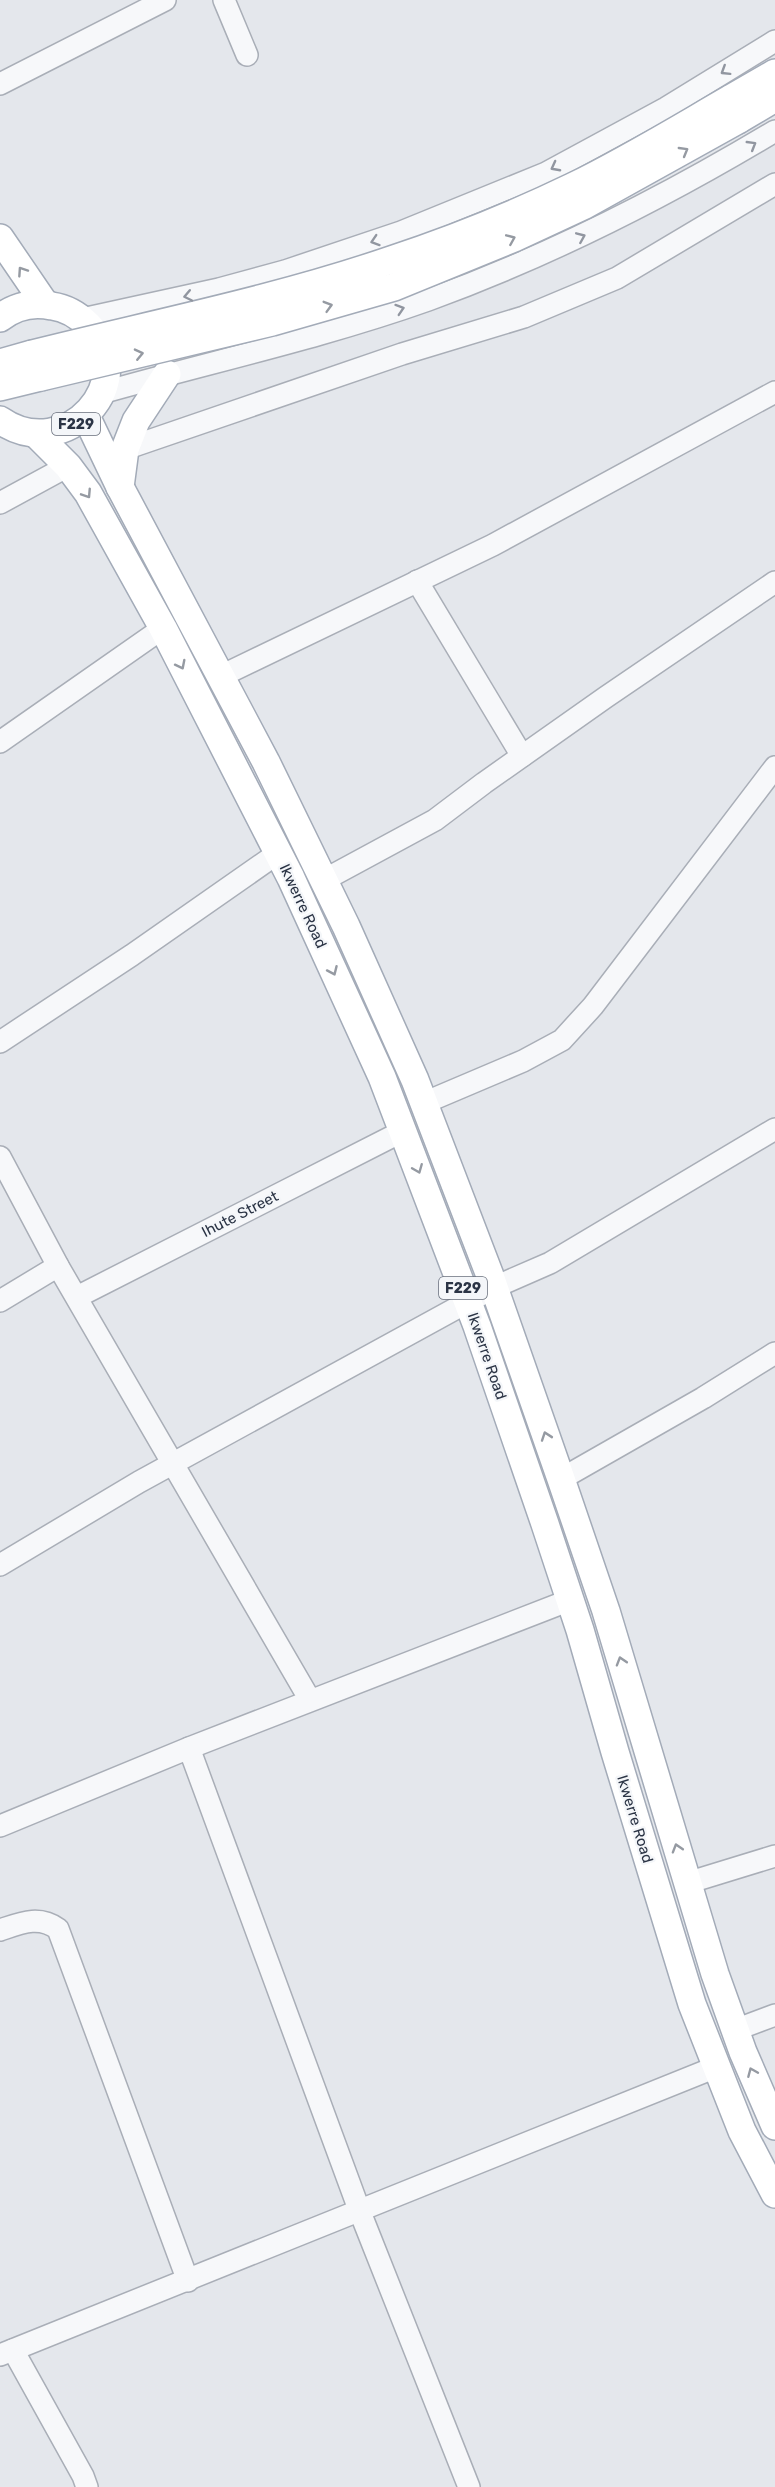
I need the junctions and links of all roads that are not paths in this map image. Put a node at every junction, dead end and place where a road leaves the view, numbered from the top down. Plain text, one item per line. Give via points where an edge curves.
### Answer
1 (165, 0) edge
2 (224, 0) edge
3 (775, 41) edge
4 (247, 55) dead end
5 (775, 73) edge
6 (0, 84) edge
7 (775, 98) edge
8 (734, 109) junction
9 (775, 131) edge
10 (775, 184) edge
11 (0, 238) edge
12 (230, 286) junction
13 (45, 304) junction
14 (0, 318) edge
15 (82, 319) junction
16 (244, 355) junction
17 (0, 363) edge
18 (36, 366) junction
19 (167, 374) junction
20 (0, 387) edge
21 (775, 392) edge
22 (101, 393) junction
23 (86, 416) junction
24 (0, 420) edge
25 (36, 434) junction
26 (125, 449) junction
27 (68, 466) junction
28 (120, 487) junction
29 (0, 503) edge
30 (417, 581) junction
31 (775, 582) edge
32 (163, 628) junction
33 (219, 677) junction
34 (0, 742) edge
35 (522, 756) junction
36 (775, 767) edge
37 (278, 853) junction
38 (324, 880) junction
39 (0, 1042) edge
40 (424, 1103) junction
41 (775, 1129) edge
42 (403, 1131) junction
43 (0, 1157) edge
44 (58, 1266) junction
45 (495, 1287) junction
46 (77, 1297) junction
47 (0, 1300) edge
48 (468, 1302) junction
49 (775, 1353) edge
50 (174, 1463) junction
51 (561, 1479) junction
52 (0, 1565) edge
53 (570, 1600) junction
54 (310, 1700) junction
55 (189, 1748) junction
56 (0, 1826) edge
57 (775, 1856) edge
58 (687, 1883) junction
59 (0, 1930) edge
60 (775, 2015) edge
61 (735, 2030) junction
62 (716, 2067) junction
63 (775, 2126) edge
64 (775, 2194) edge
65 (360, 2212) junction
66 (188, 2281) junction
67 (7, 2352) edge
68 (87, 2487) edge
69 (469, 2487) edge

1 - 6 street
2 - 4 street
3 -> 12 street via 666,108 546,173 401,232
5 - 8 main road
7 - 8 main road
8 - 18 main road, bridge via 585,205 394,287 272,322
16 -> 9 street via 429,300 591,232
10 - 26 street via 617,278 524,317 402,354
13 -> 11 main road
12 -> 15 street
12 - 16 street via 219,300 213,326 227,349
13 - 14 main road via 18,308
13 - 15 main road
15 - 22 main road, F229 via 104,353
16 - 19 street
17 - 18 main road
18 - 20 main road
19 - 22 street
19 - 26 main road via 136,422
21 - 30 street
22 - 23 main road, F229
23 - 25 main road, F229 via 63,430
23 - 28 main road, Ikwerre Road / F229
24 - 25 main road, F229 via 9,427
25 - 27 main road, Ikwerre Road / F229
26 - 28 main road
27 - 29 street
27 -> 32 main road, Ikwerre Road / F229 via 88,493
28 - 33 main road, Ikwerre Road / F229
30 - 33 street
30 - 35 street
31 - 35 street
32 - 34 street
32 -> 37 main road, Ikwerre Road / F229
33 - 38 main road, Ikwerre Road / F229
35 - 38 street via 435,820
36 - 40 street via 593,1006 562,1040
37 - 39 street
37 -> 42 main road, Ikwerre Road / F229
38 - 40 main road, Ikwerre Road / F229
40 - 45 main road, Ikwerre Road / F229
41 - 45 street via 550,1263
42 - 46 street, Ihute Street
42 -> 48 main road, Ikwerre Road / F229
43 - 44 street
44 - 46 street
44 - 47 street
45 - 48 street
51 -> 45 main road, Ikwerre Road / F229
46 - 50 street
48 - 50 street
48 - 53 main road, Ikwerre Road / F229
49 - 51 street
50 - 52 street
50 - 54 street
58 -> 51 main road, Ikwerre Road / F229 via 606,1611
53 - 54 street
53 - 62 main road, Ikwerre Road / F229 via 692,2004
54 - 55 street
55 - 56 street
55 - 65 street
57 - 58 street
58 - 61 main road, Ikwerre Road / F229
59 - 66 street via 27,1920 49,1922 58,1929
60 - 61 street
63 -> 61 main road, Ikwerre Road / F229
62 - 64 main road, Ikwerre Road / F229 via 742,2131
62 - 65 street
65 - 66 street
65 - 69 street
66 - 67 street
67 - 68 street

